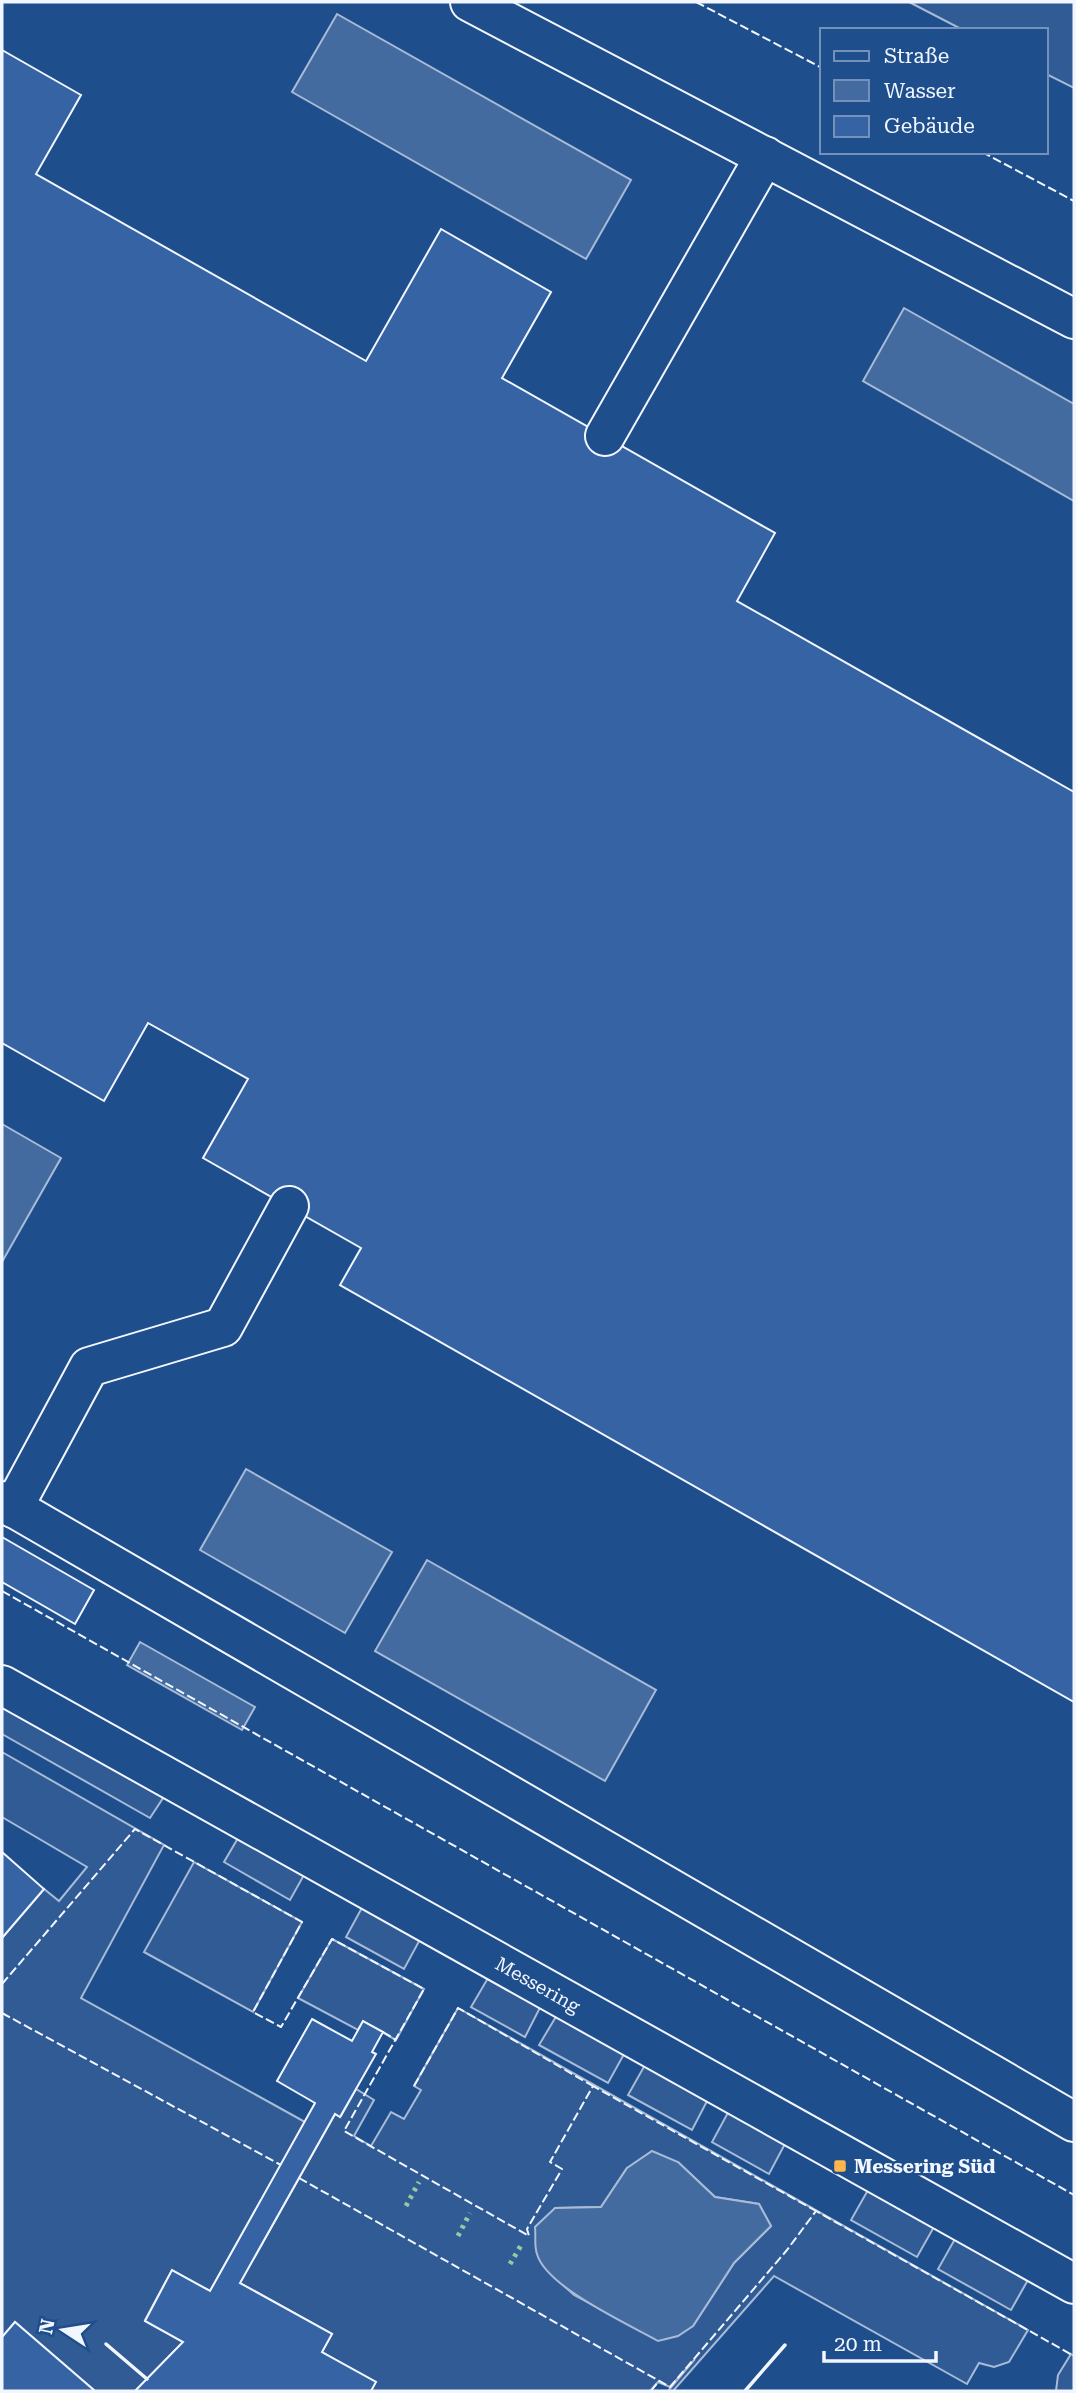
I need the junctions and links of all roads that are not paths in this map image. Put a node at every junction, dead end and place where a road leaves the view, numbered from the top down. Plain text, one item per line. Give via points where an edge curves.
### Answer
1 (470, 2) edge
2 (765, 156) junction
3 (1074, 319) edge
4 (605, 436) dead end
5 (289, 1206) dead end
6 (8, 1504) edge
7 (2, 1685) edge
8 (1074, 2122) edge
9 (1074, 2284) edge

1 - 2 street
2 - 3 street
2 - 4 street
5 - 6 street via 223,1328 89,1367
6 - 8 street
7 - 9 street, Messering

